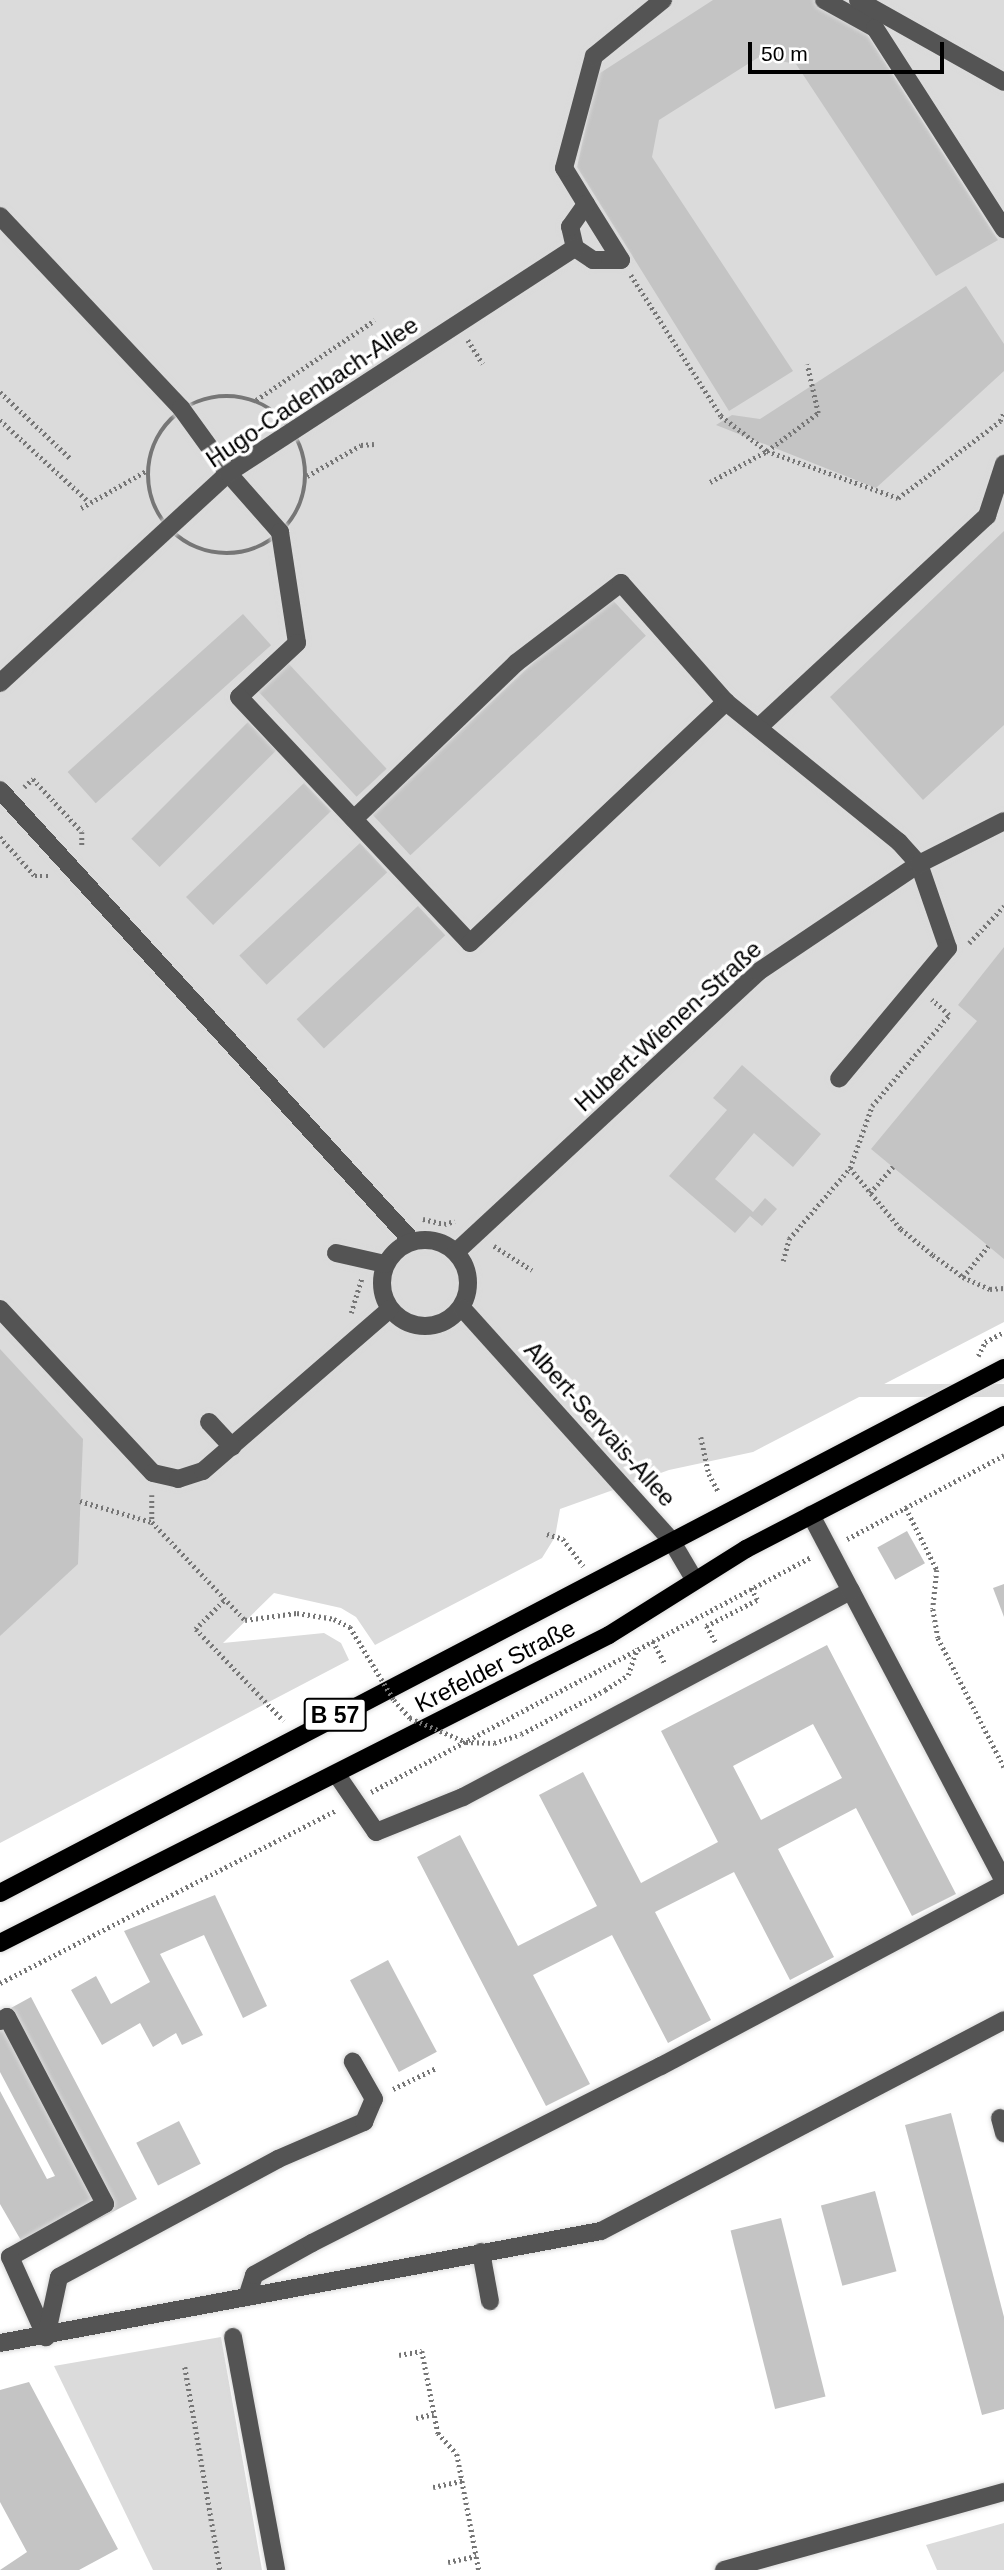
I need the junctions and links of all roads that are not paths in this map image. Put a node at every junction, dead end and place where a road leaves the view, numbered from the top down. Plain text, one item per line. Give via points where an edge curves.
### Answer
1 (663, 0) edge
2 (824, 0) edge
3 (858, 0) edge
4 (1004, 82) edge
5 (586, 204) junction
6 (0, 216) edge
7 (1004, 229) edge
8 (575, 248) junction
9 (1004, 464) edge
10 (228, 473) junction
11 (0, 683) edge
12 (726, 702) junction
13 (759, 727) junction
14 (5, 795) edge
15 (354, 819) junction
16 (1004, 821) edge
17 (919, 864) junction
18 (839, 1079) dead end
19 (412, 1241) junction
20 (456, 1252) junction
21 (336, 1253) dead end
22 (385, 1264) junction
23 (462, 1308) junction
24 (390, 1309) junction
25 (0, 1310) edge
26 (1004, 1368) edge
27 (1004, 1415) edge
28 (209, 1422) dead end
29 (232, 1447) junction
30 (811, 1514) junction
31 (671, 1540) junction
32 (694, 1579) junction
33 (851, 1591) junction
34 (337, 1775) junction
35 (1004, 1882) edge
36 (0, 1892) edge
37 (0, 1943) edge
38 (1004, 2020) edge
39 (0, 2021) edge
40 (353, 2062) dead end
41 (481, 2252) junction
42 (247, 2297) junction
43 (490, 2301) dead end
44 (46, 2337) junction
45 (233, 2337) dead end
46 (0, 2343) edge
47 (1004, 2492) edge
48 (276, 2570) edge
49 (724, 2570) edge

1 - 5 street via 594,56 564,168
2 - 7 street via 876,28
3 - 4 street
5 - 8 street via 570,227
5 - 8 street via 621,260 593,260
6 - 10 street via 181,408
8 - 10 street, Hugo-Cadenbach-Allee
9 - 13 street via 987,516
10 - 11 street, Hugo-Cadenbach-Allee
10 - 15 street via 280,531 297,643 239,697
12 - 13 street
12 - 15 street via 621,583 516,663
12 - 15 street via 471,943
13 - 17 street via 899,842
14 - 19 street
16 - 17 street, Hubert-Wienen-Straße
17 - 18 street via 948,948
17 - 20 street, Hubert-Wienen-Straße via 758,972
19 - 20 street via 436,1240
19 - 22 street via 396,1250
20 - 23 street via 467,1269 469,1289
21 - 22 street
22 - 24 street via 381,1288
23 - 24 street via 447,1322 426,1327 406,1322
23 - 31 street, Albert-Servais-Allee
24 - 29 street
25 - 29 street via 153,1473 178,1479 204,1471
26 - 31 main road, Krefelder Straße / B 57
27 - 30 main road, Krefelder Straße / B 57
28 - 29 street
30 - 32 main road, Krefelder Straße / B 57
30 - 33 street
31 - 32 street, Albert-Servais-Allee
31 - 36 main road, Krefelder Straße / B 57
32 - 34 main road, Krefelder Straße / B 57 via 609,1635
33 - 34 street via 463,1797 376,1832
33 - 35 street
34 - 37 main road, Krefelder Straße / B 57 via 227,1825
35 - 42 street via 661,2066 312,2243 254,2275
38 - 41 street via 601,2231
39 - 44 street via 7,2017 104,2204 10,2257
40 - 44 street via 374,2099 364,2122 278,2159 59,2277
41 - 42 street
41 - 43 street
42 - 44 street
44 - 46 street
45 - 48 street
47 - 49 street

